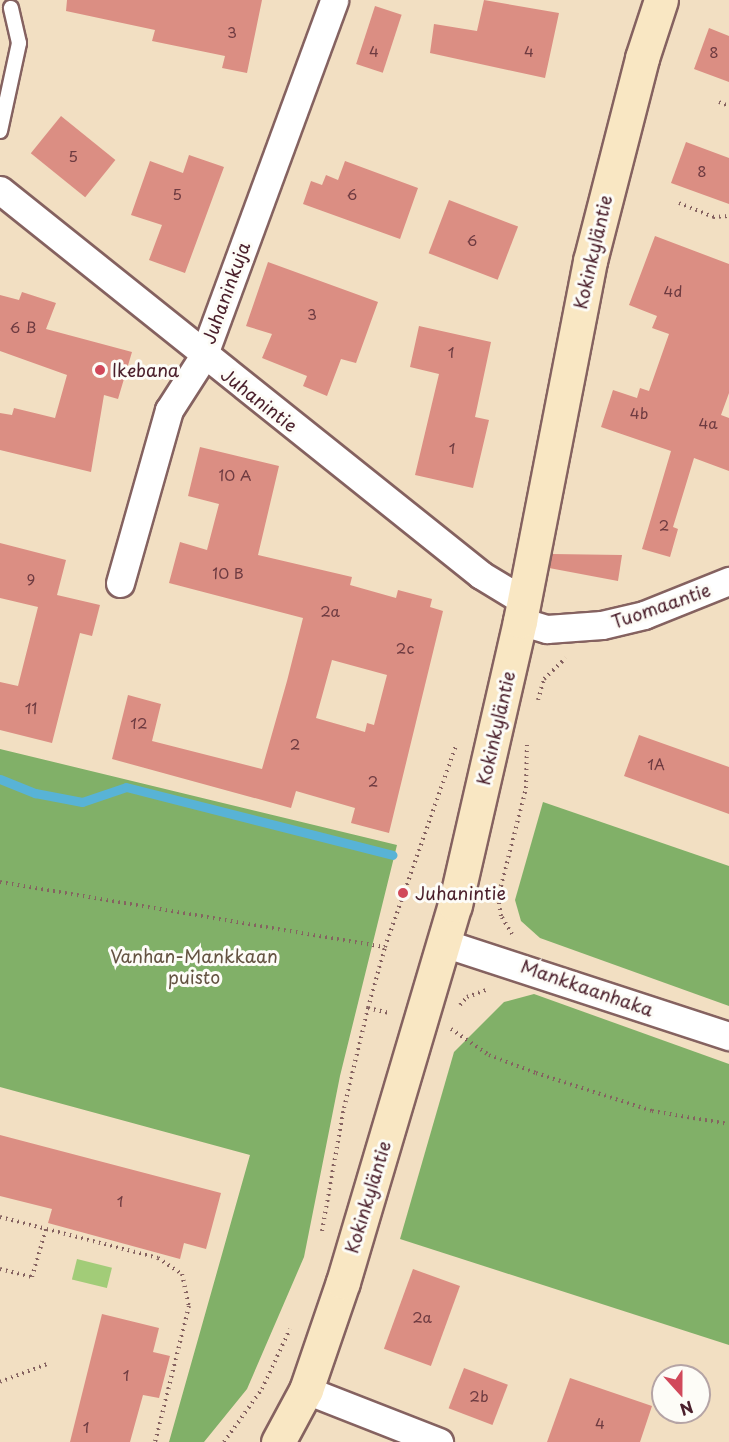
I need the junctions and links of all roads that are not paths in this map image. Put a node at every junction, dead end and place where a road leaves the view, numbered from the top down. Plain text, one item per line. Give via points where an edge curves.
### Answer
1 (334, 0) edge
2 (661, 0) edge
3 (11, 8) dead end
4 (0, 131) edge
5 (0, 190) edge
6 (203, 357) junction
7 (729, 581) edge
8 (120, 583) dead end
9 (522, 611) junction
10 (444, 943) junction
11 (729, 1036) edge
12 (306, 1390) junction
13 (278, 1442) edge
14 (440, 1442) edge

1 - 6 street, Juhaninkuja
2 - 9 main road, Kokinkyläntie via 642,58 590,261
3 - 4 lane via 19,43
5 - 6 street, Juhanintie
6 - 8 street, Juhaninkuja via 169,410
6 - 9 street, Juhanintie
7 - 9 street, Tuomaantie via 645,615 602,625 547,629
9 - 10 main road, Kokinkyläntie
10 - 11 street, Mankkaanhaka
10 - 12 main road, Kokinkyläntie via 343,1282
12 - 13 main road, Kokinkyläntie
12 - 14 street

